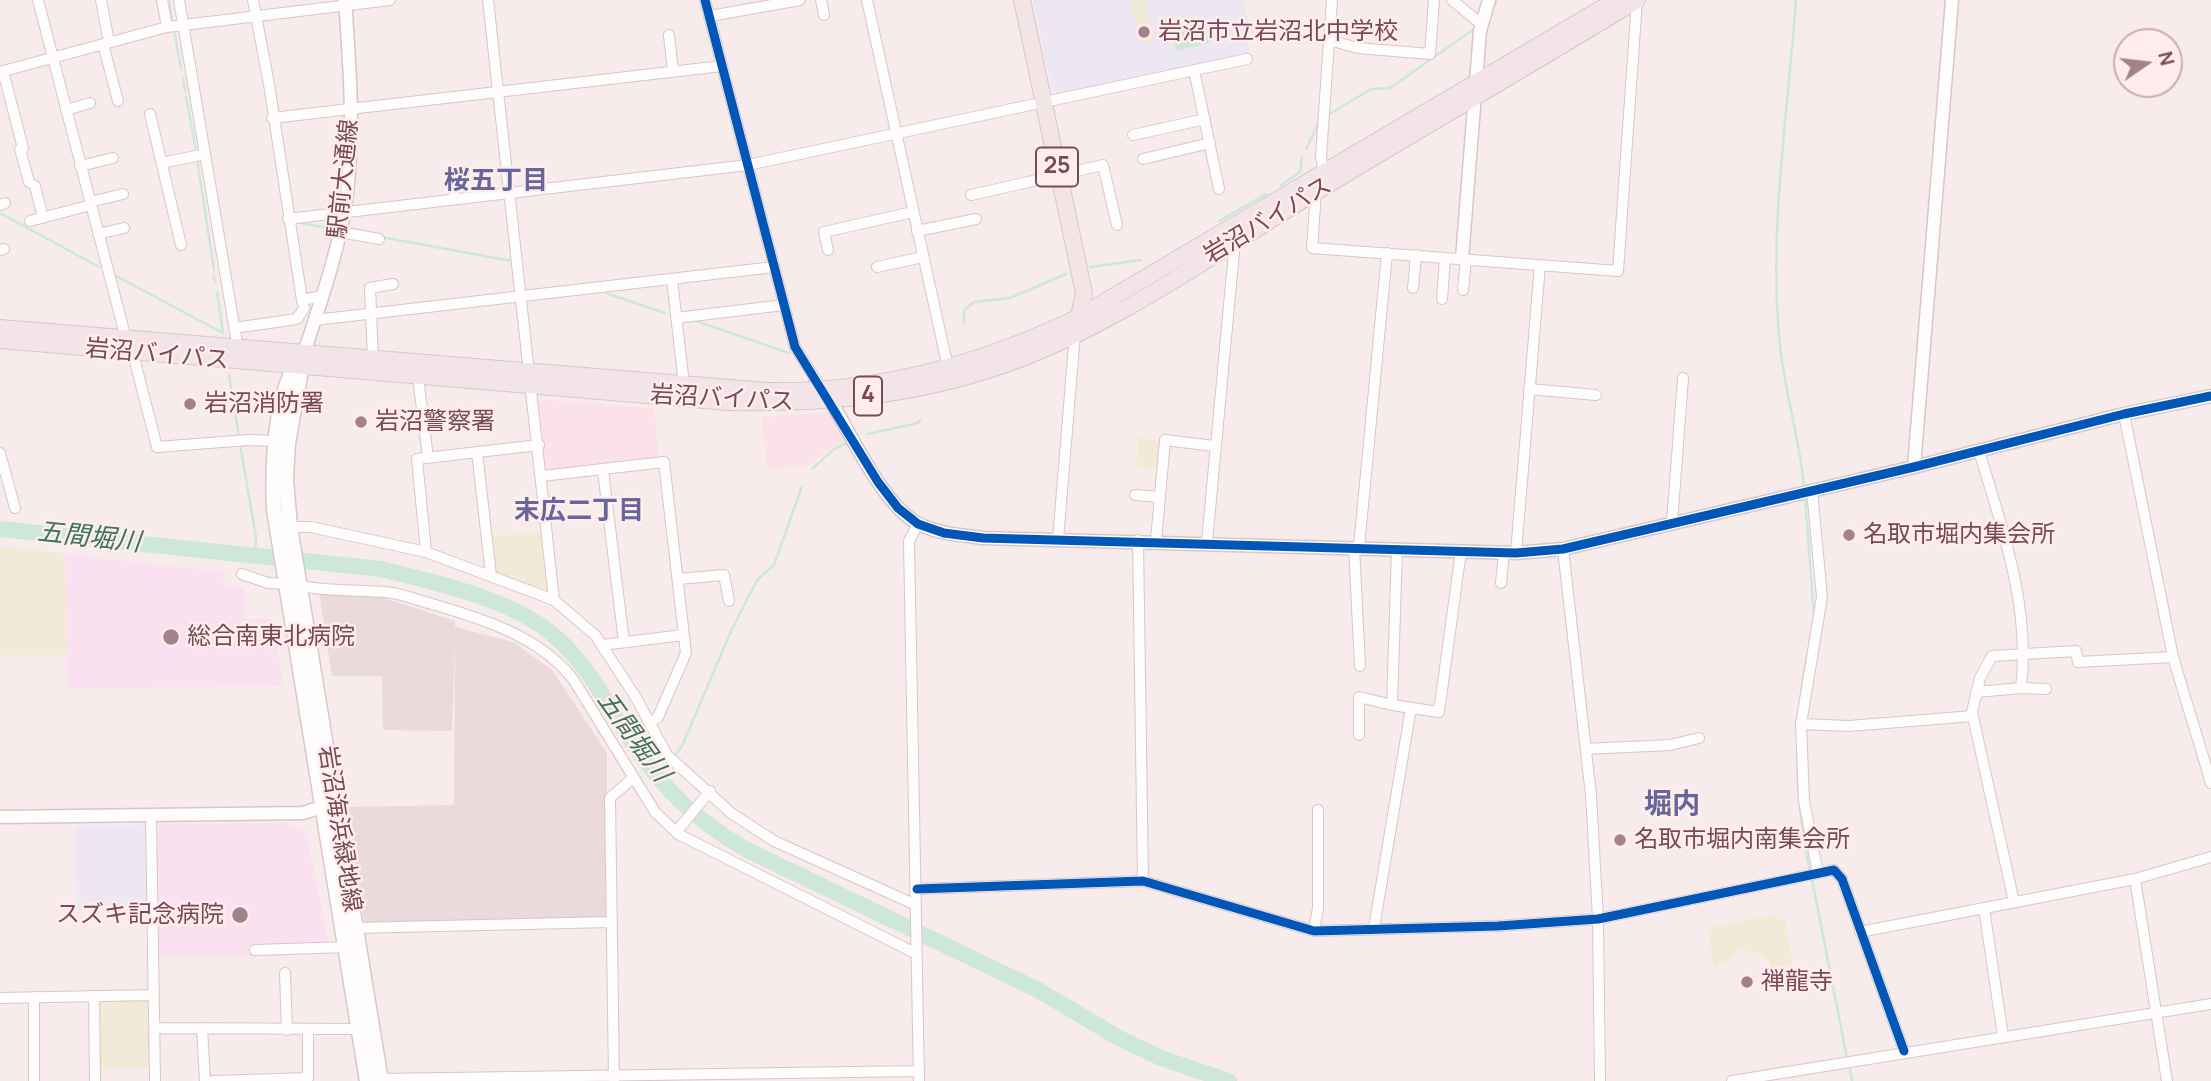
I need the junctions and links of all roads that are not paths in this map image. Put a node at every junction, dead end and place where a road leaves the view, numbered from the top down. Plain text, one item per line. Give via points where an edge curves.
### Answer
1 (38, 0) edge
2 (102, 0) edge
3 (162, 0) edge
4 (179, 0) edge
5 (253, 0) edge
6 (390, 0) edge
7 (488, 0) edge
8 (705, 0) edge
9 (800, 0) edge
10 (821, 0) edge
11 (867, 0) edge
12 (1022, 0) edge
13 (1332, 0) edge
14 (1434, 0) edge
15 (1452, 0) edge
16 (1489, 0) edge
17 (1616, 0) edge
18 (1637, 0) edge
19 (1952, 0) edge
20 (346, 3) edge
21 (824, 15) dead end
22 (255, 16) junction
23 (710, 16) junction
24 (183, 24) junction
25 (1481, 24) junction
26 (167, 27) junction
27 (668, 35) dead end
28 (1329, 40) junction
29 (106, 43) junction
30 (52, 58) junction
31 (1247, 59) dead end
32 (722, 66) junction
33 (1194, 70) junction
34 (1, 72) edge
35 (673, 72) junction
36 (1476, 82) junction
37 (498, 92) junction
38 (1474, 100) junction
39 (118, 101) dead end
40 (90, 103) dead end
41 (1044, 103) junction
42 (352, 109) junction
43 (66, 110) junction
44 (150, 114) dead end
45 (272, 118) junction
46 (1205, 119) junction
47 (896, 135) junction
48 (1133, 135) dead end
49 (1210, 143) junction
50 (205, 154) junction
51 (113, 158) dead end
52 (1143, 159) dead end
53 (162, 163) junction
54 (748, 165) junction
55 (80, 166) junction
56 (452, 171) dead end
57 (1324, 174) junction
58 (1058, 175) junction
59 (1219, 189) dead end
60 (1316, 192) junction
61 (510, 193) junction
62 (123, 194) dead end
63 (971, 195) dead end
64 (455, 199) junction
65 (90, 203) junction
66 (344, 212) junction
67 (913, 212) junction
68 (43, 218) junction
69 (288, 219) junction
70 (976, 219) dead end
71 (30, 221) dead end
72 (1116, 225) dead end
73 (124, 228) dead end
74 (917, 231) junction
75 (340, 232) junction
76 (98, 234) junction
77 (379, 239) dead end
78 (1235, 242) junction
79 (181, 245) dead end
80 (828, 250) dead end
81 (1387, 253) junction
82 (1416, 255) junction
83 (923, 257) junction
84 (1445, 257) junction
85 (1464, 259) junction
86 (1540, 265) junction
87 (774, 267) junction
88 (877, 267) dead end
89 (672, 279) junction
90 (393, 284) dead end
91 (1413, 288) dead end
92 (1463, 290) dead end
93 (323, 296) junction
94 (522, 297) junction
95 (1442, 299) dead end
96 (302, 300) junction
97 (784, 305) junction
98 (371, 313) junction
99 (1079, 317) junction
100 (676, 318) junction
101 (315, 320) junction
102 (0, 328) edge
103 (234, 328) junction
104 (1075, 334) junction
105 (0, 340) edge
106 (129, 346) junction
107 (238, 349) junction
108 (373, 359) junction
109 (300, 362) junction
110 (948, 368) junction
111 (418, 377) junction
112 (1683, 377) dead end
113 (530, 380) junction
114 (684, 385) junction
115 (1529, 389) junction
116 (1596, 395) dead end
117 (826, 396) junction
118 (2211, 396) edge
119 (2124, 414) junction
120 (276, 442) junction
121 (539, 445) junction
122 (1214, 446) junction
123 (1979, 451) junction
124 (477, 452) junction
125 (0, 453) edge
126 (428, 458) junction
127 (1914, 467) junction
128 (603, 471) junction
129 (542, 476) junction
130 (1808, 491) junction
131 (1135, 495) dead end
132 (1160, 497) junction
133 (15, 508) dead end
134 (1672, 523) junction
135 (918, 524) junction
136 (284, 532) junction
137 (1058, 539) junction
138 (1138, 540) junction
139 (1156, 541) junction
140 (1208, 542) junction
141 (1357, 547) junction
142 (1397, 549) junction
143 (1563, 549) junction
144 (1461, 551) junction
145 (426, 552) junction
146 (1510, 553) junction
147 (242, 574) dead end
148 (491, 575) junction
149 (678, 579) junction
150 (292, 581) junction
151 (1501, 583) dead end
152 (554, 600) junction
153 (729, 601) dead end
154 (683, 635) junction
155 (624, 642) junction
156 (602, 645) junction
157 (2025, 654) junction
158 (2173, 657) junction
159 (1360, 666) dead end
160 (2021, 688) junction
161 (2046, 689) dead end
162 (1976, 692) junction
163 (1392, 705) junction
164 (1411, 708) junction
165 (1973, 716) junction
166 (650, 723) junction
167 (1801, 724) junction
168 (1359, 735) dead end
169 (1699, 738) dead end
170 (1587, 750) junction
171 (633, 778) junction
172 (2211, 783) edge
173 (708, 794) junction
174 (328, 805) junction
175 (1318, 810) dead end
176 (151, 815) junction
177 (0, 817) edge
178 (677, 831) junction
179 (2211, 857) edge
180 (1814, 874) junction
181 (2135, 879) junction
182 (1143, 881) junction
183 (917, 889) junction
184 (2014, 902) junction
185 (916, 906) junction
186 (1984, 908) junction
187 (1598, 919) junction
188 (611, 922) junction
189 (355, 928) junction
190 (1374, 928) junction
191 (1314, 931) junction
192 (1860, 932) junction
193 (347, 947) junction
194 (255, 950) dead end
195 (915, 951) junction
196 (285, 973) dead end
197 (154, 995) junction
198 (94, 996) junction
199 (34, 997) junction
200 (0, 998) edge
201 (2211, 1004) edge
202 (2157, 1013) junction
203 (155, 1028) junction
204 (202, 1028) junction
205 (360, 1029) junction
206 (286, 1030) junction
207 (308, 1031) junction
208 (2003, 1037) junction
209 (1904, 1051) junction
210 (919, 1076) edge
211 (768, 1077) edge
212 (614, 1078) edge
213 (376, 1080) edge
214 (34, 1081) edge
215 (94, 1081) edge
216 (155, 1081) edge
217 (205, 1081) edge
218 (213, 1081) edge
219 (1600, 1081) edge
220 (1732, 1081) edge
221 (2167, 1081) edge

1 - 30 street
2 - 29 street
3 - 26 street
4 - 24 street
5 - 22 street
6 - 20 street
7 - 37 street
8 - 23 street
9 - 23 street
10 - 21 street
11 - 47 street
12 - 41 main road, 25
13 - 28 street
14 - 28 street via 1430,54 1358,48
15 - 25 street
16 - 25 street
17 - 36 highway, 岩沼バイパス / 4
18 - 38 highway, 岩沼バイパス / 4
18 - 86 street via 1618,271
19 - 127 street
20 - 22 street
20 - 42 street, 駅前大通線
22 - 24 street
22 - 45 street
23 - 32 street
24 - 26 street
24 - 50 street
25 - 36 street
26 - 29 street
27 - 35 street
28 - 57 street via 1321,156
29 - 30 street
29 - 39 street
30 - 34 street
30 - 43 street
31 - 33 street
32 - 35 street
32 - 54 street
33 - 41 street
33 - 46 street
34 - 68 street
35 - 37 street
36 - 38 street
36 - 57 highway, 岩沼バイパス / 4
37 - 42 street
37 - 61 street
38 - 60 highway, 岩沼バイパス / 4
38 - 85 street
40 - 43 street
41 - 47 street
41 - 58 main road, 25
42 - 45 street
42 - 66 street, 駅前大通線
43 - 55 street
44 - 53 street
45 - 69 street
46 - 48 street
46 - 49 street
47 - 54 street
47 - 67 street
49 - 52 street
49 - 59 street
50 - 53 street
50 - 103 street
51 - 55 street
53 - 79 street
54 - 61 street
54 - 87 street
55 - 65 street
56 - 64 street
57 - 99 highway, 岩沼バイパス / 4
58 - 63 street
58 - 72 street via 1102,165
58 - 99 main road, 25 via 1084,293
60 - 78 highway, 岩沼バイパス / 4
60 - 81 street via 1312,248
61 - 64 street
61 - 94 street
62 - 65 street
64 - 66 street
65 - 68 street
65 - 76 street
66 - 69 street
66 - 75 street, 駅前大通線
67 - 74 street
67 - 80 street via 824,232
68 - 71 street
69 - 96 street
70 - 74 street
73 - 76 street
74 - 83 street
75 - 77 street
75 - 93 street, 駅前大通線
76 - 106 street
78 - 104 highway, 岩沼バイパス / 4
78 - 122 street
81 - 82 street
81 - 141 street
82 - 84 street
82 - 91 street
83 - 88 street
83 - 110 street
84 - 85 street
84 - 95 street
85 - 86 street
85 - 92 street
86 - 115 street
87 - 89 street
87 - 97 street
89 - 94 street
89 - 100 street
90 - 98 street via 369,288
93 - 96 street
93 - 101 street, 駅前大通線
94 - 98 street
94 - 113 street
96 - 103 street via 304,308 298,320
97 - 100 street
97 - 117 street via 795,347
98 - 101 street
98 - 108 street
99 - 104 main road, 25
99 - 110 highway, 岩沼バイパス / 4
100 - 114 street
101 - 109 street, 駅前大通線
102 - 106 highway, 岩沼バイパス / 4
103 - 107 street
104 - 117 highway, 岩沼バイパス / 4 via 1009,363 942,383
104 - 137 street
105 - 106 highway, 岩沼バイパス / 4
106 - 107 highway, 岩沼バイパス / 4
106 - 109 highway, 岩沼バイパス / 4
106 - 120 street via 157,447
107 - 109 highway, 岩沼バイパス / 4
108 - 109 highway, 岩沼バイパス / 4
108 - 113 highway, 岩沼バイパス / 4
109 - 111 highway, 岩沼バイパス / 4
109 - 120 main road
109 - 136 main road via 288,443
110 - 117 highway, 岩沼バイパス / 4
111 - 113 highway, 岩沼バイパス / 4
111 - 126 street
112 - 134 street
113 - 114 highway, 岩沼バイパス / 4
113 - 117 highway, 岩沼バイパス / 4 via 728,402
113 - 121 street
114 - 117 highway, 岩沼バイパス / 4
115 - 116 street
115 - 146 street
117 - 135 street via 887,495
118 - 119 street
119 - 123 street
119 - 158 street
120 - 136 main road via 273,475
121 - 124 street
121 - 129 street
122 - 132 street via 1165,440
122 - 140 street
123 - 127 street
123 - 157 street via 2015,580
124 - 126 street
124 - 148 street
125 - 133 street
126 - 145 street via 416,459
127 - 130 street
128 - 129 street
128 - 149 street via 664,462
128 - 155 street
129 - 152 street
130 - 134 street
130 - 167 street via 1822,597
131 - 132 street
132 - 139 street
134 - 143 street
135 - 137 street via 983,538
135 - 183 street via 909,541
136 - 145 street via 311,527
136 - 150 main road, 岩沼海浜緑地線
137 - 138 street
138 - 139 street
138 - 182 street
139 - 140 street
140 - 141 street
141 - 142 street
141 - 159 street
142 - 144 street
142 - 163 street
143 - 146 street
143 - 170 street
144 - 146 street
144 - 164 street via 1439,712
145 - 148 street
146 - 151 street
147 - 150 street via 268,583
148 - 152 street
149 - 153 street via 724,575
149 - 154 street
150 - 171 street via 310,590 334,587 390,592 468,615 535,644 573,679
150 - 174 main road, 岩沼海浜緑地線
152 - 156 street
154 - 155 street
154 - 166 street via 686,653 658,718
155 - 156 street
156 - 166 street
157 - 158 street via 2076,651 2078,662
157 - 160 street
157 - 162 street via 1992,656
158 - 172 street
160 - 161 street
160 - 162 street
162 - 165 street
163 - 164 street
163 - 168 street via 1359,697
164 - 190 street
165 - 167 street via 1849,726
165 - 184 street
166 - 173 street via 667,755
167 - 180 street via 1804,801
169 - 170 street via 1670,745
170 - 187 street
171 - 178 street via 655,812
171 - 188 street via 610,798
173 - 178 street
173 - 185 street via 750,828
174 - 176 street via 303,813
174 - 189 main road, 岩沼海浜緑地線
174 - 193 main road, 岩沼海浜緑地線
175 - 191 street
176 - 177 street
176 - 197 street
178 - 195 street via 691,843
179 - 181 street
180 - 187 street
180 - 192 street via 1835,870
181 - 184 street
181 - 202 street
182 - 183 street
182 - 191 street
183 - 185 street
184 - 186 street
185 - 195 street
186 - 192 street
186 - 208 street
187 - 190 street
187 - 219 street
188 - 189 street
188 - 212 street
189 - 213 main road, 岩沼海浜緑地線
190 - 191 street
192 - 209 street
193 - 194 street
193 - 205 main road, 岩沼海浜緑地線
195 - 210 street
196 - 206 street
197 - 198 street
197 - 203 street
198 - 199 street
198 - 215 street
199 - 200 street
199 - 214 street
201 - 202 street
202 - 208 street
202 - 221 street
203 - 204 street
203 - 216 street
204 - 206 street
204 - 217 street
205 - 207 street
205 - 213 main road, 岩沼海浜緑地線
206 - 207 street
207 - 218 street via 308,1078
208 - 209 street
209 - 220 street
210 - 211 street
211 - 212 street
212 - 213 street

